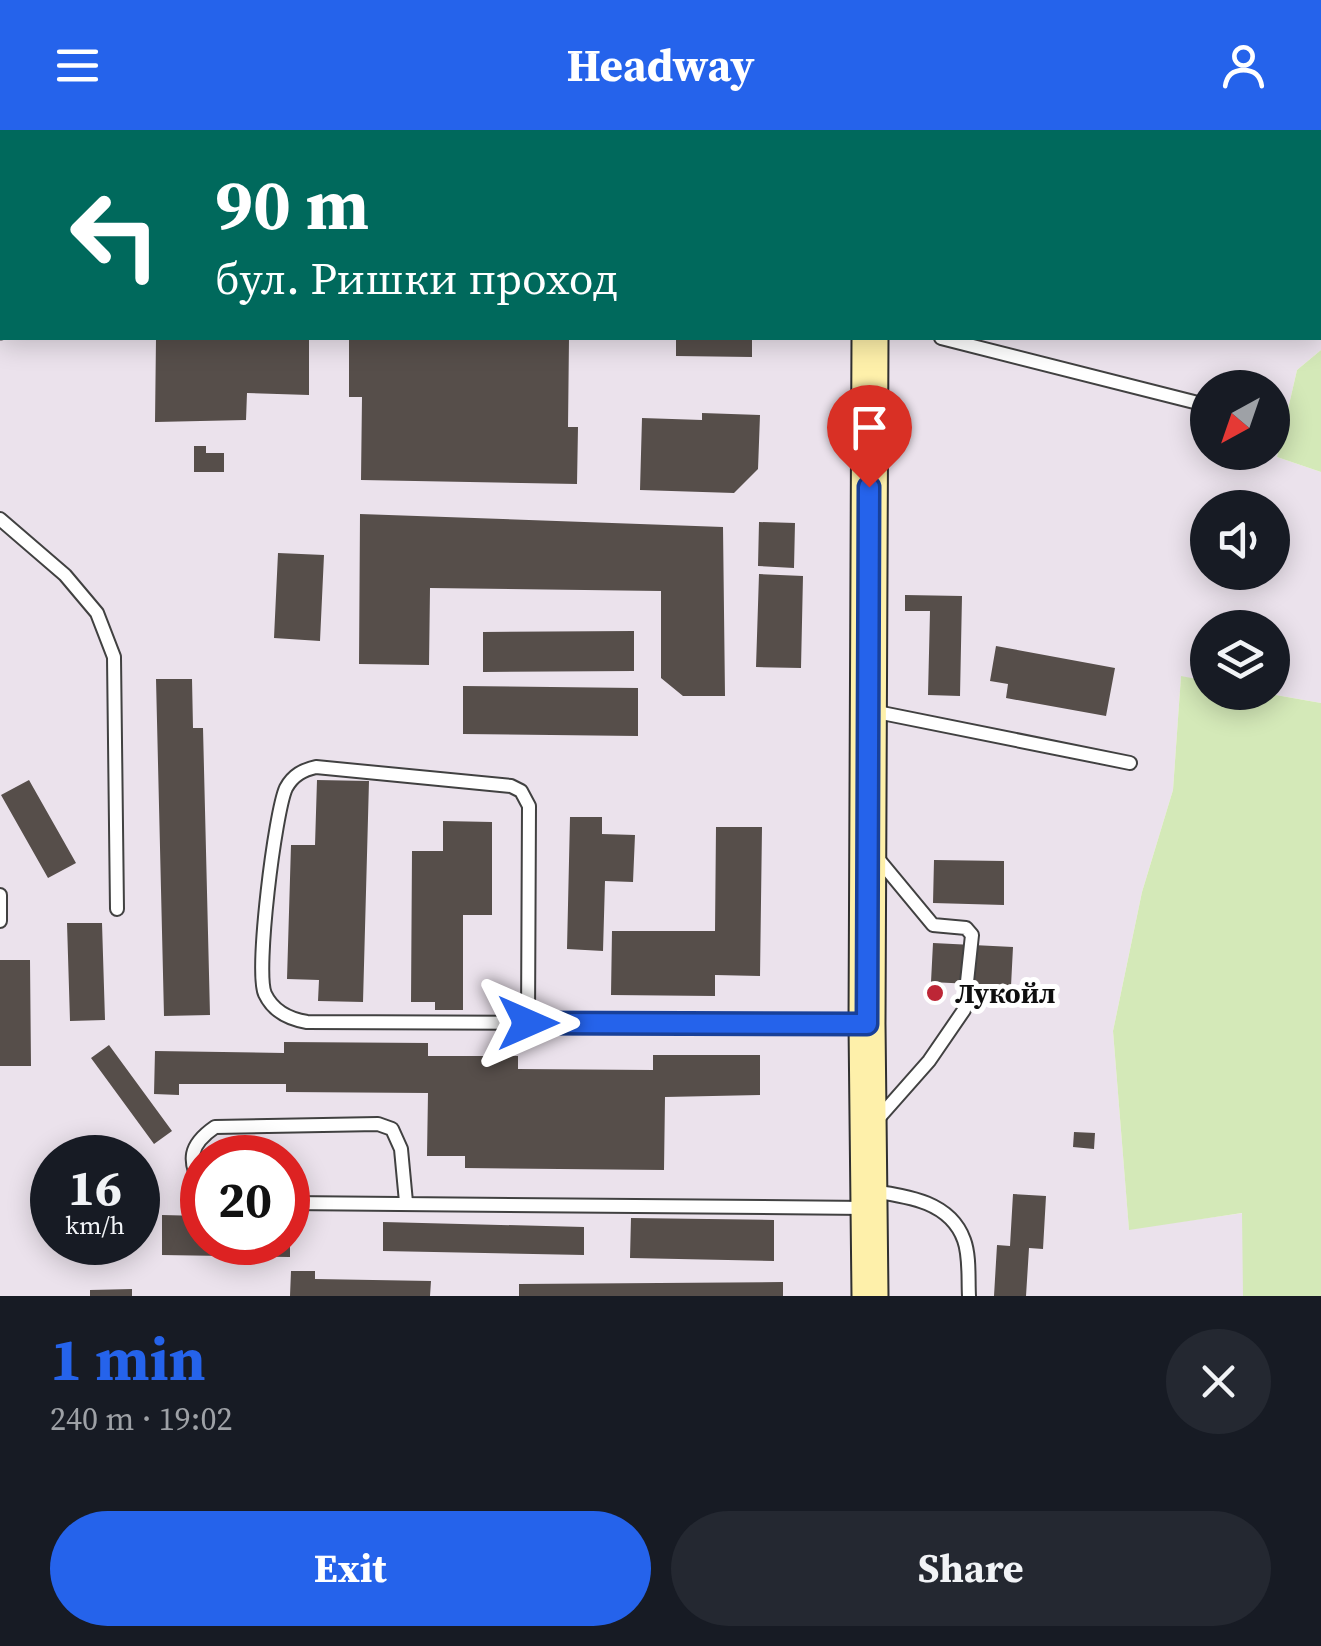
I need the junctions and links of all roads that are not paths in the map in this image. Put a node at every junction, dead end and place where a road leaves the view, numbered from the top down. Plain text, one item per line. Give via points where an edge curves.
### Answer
1 (870, 340) edge
2 (949, 340) edge
3 (1190, 401) edge
4 (0, 519) edge
5 (868, 710) junction
6 (1130, 763) dead end
7 (868, 846) junction
8 (0, 895) edge
9 (117, 909) dead end
10 (0, 920) edge
11 (528, 1023) junction
12 (867, 1024) junction
13 (868, 1130) junction
14 (203, 1135) edge
15 (869, 1199) junction
16 (406, 1202) junction
17 (310, 1203) edge
18 (870, 1296) edge
19 (970, 1296) edge

1 - 5 main road
2 - 3 lane
4 - 9 lane via 65,575 97,613 114,656
5 - 6 lane
5 - 7 main road
7 - 12 main road
7 - 13 lane via 933,924 966,928 972,935 964,1010
8 - 10 lane
11 - 11 lane via 308,1022 273,1006 260,964 284,795 294,777 316,767 522,791 530,806
11 - 12 lane
12 - 13 main road
13 - 15 main road
14 - 16 lane via 215,1126 378,1124 392,1130 401,1149
15 - 16 lane
15 - 18 main road
15 - 19 lane via 924,1199 952,1222 964,1241
16 - 17 lane

